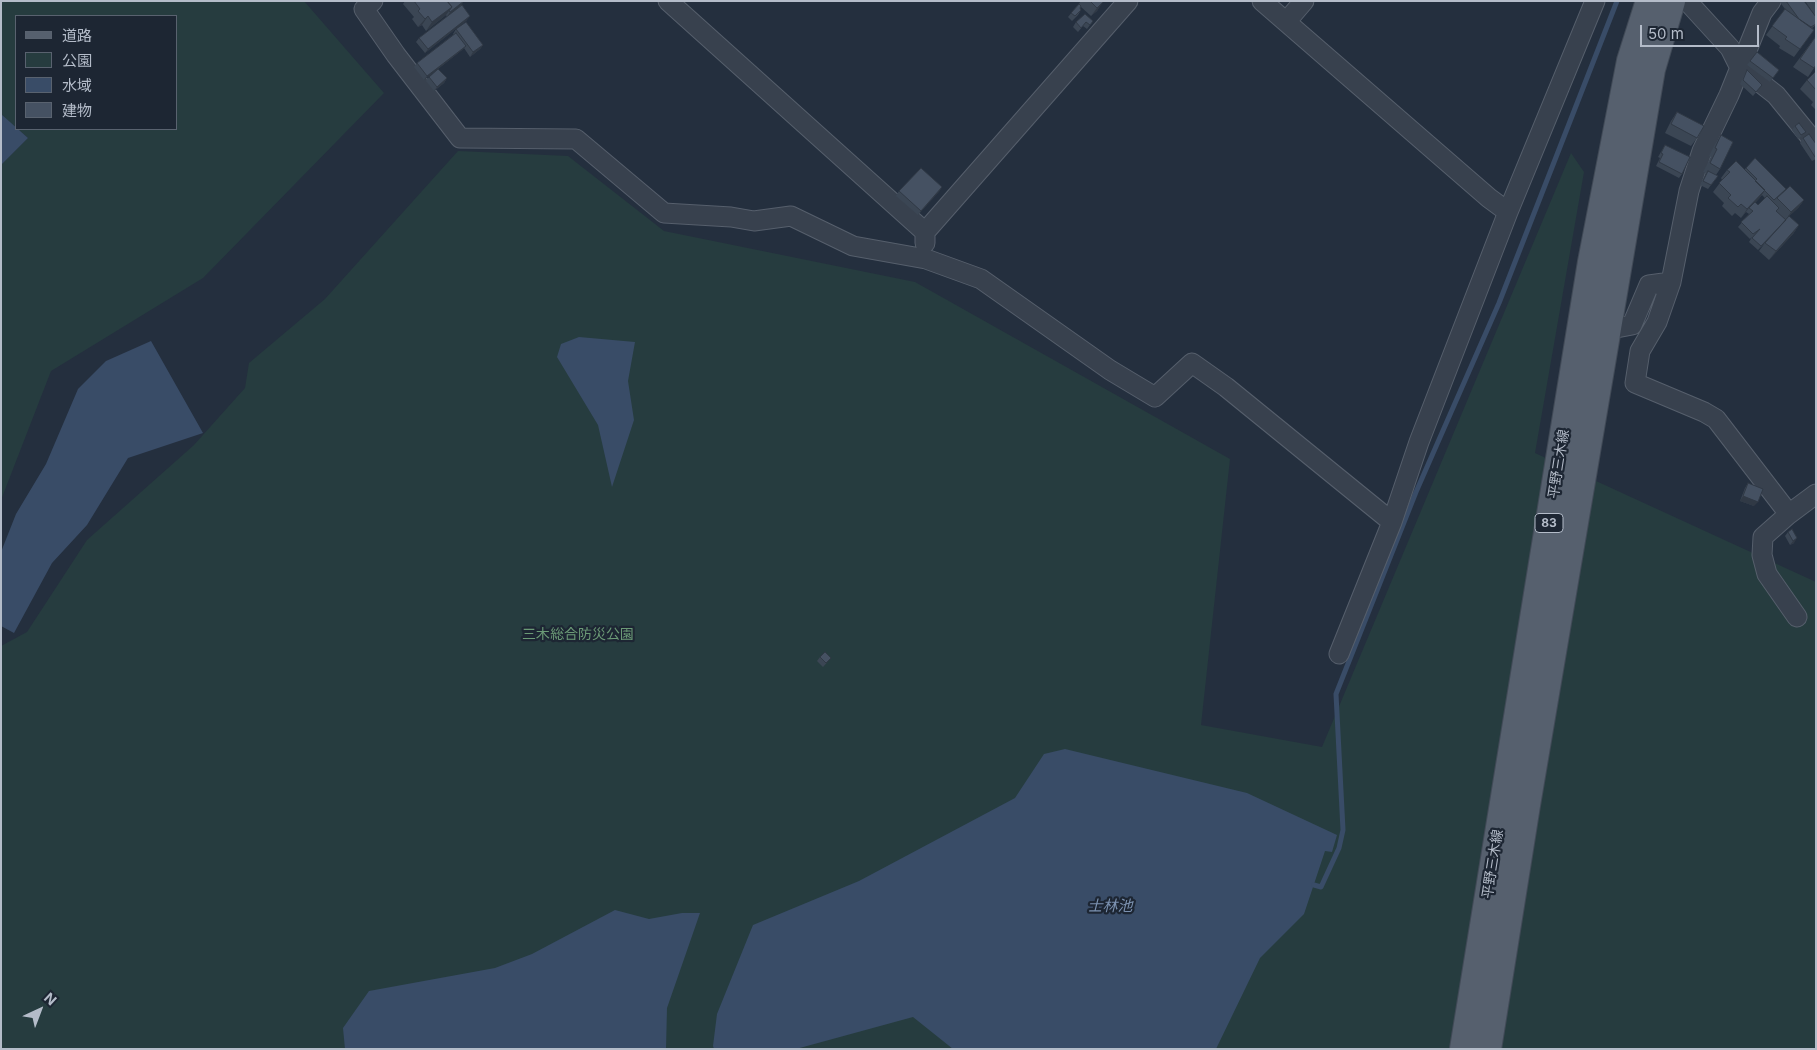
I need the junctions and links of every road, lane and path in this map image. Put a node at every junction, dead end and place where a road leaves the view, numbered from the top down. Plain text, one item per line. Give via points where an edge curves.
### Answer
1 (373, 1) edge
2 (668, 1) edge
3 (1128, 1) edge
4 (1262, 1) edge
5 (1304, 1) edge
6 (1595, 1) edge
7 (1650, 1) edge
8 (1671, 1) edge
9 (1687, 1) edge
10 (1771, 1) edge
11 (1286, 22) junction
12 (1739, 66) junction
13 (1816, 144) edge
14 (1508, 212) junction
15 (925, 232) junction
16 (926, 259) junction
17 (1671, 282) junction
18 (1606, 330) junction
19 (1816, 494) edge
20 (1789, 514) junction
21 (1392, 522) junction
22 (1797, 618) dead end
23 (1339, 654) dead end
24 (1464, 1049) edge
25 (1487, 1049) edge

1 - 16 street via 364,9 460,138 576,139 664,213 754,221 791,216 853,246
2 - 15 street
3 - 15 street
4 - 11 street
5 - 11 street
6 - 14 street
7 - 24 main road, 平野三木線 / 83 via 1632,61 1592,262
8 - 18 main road, 平野三木線 / 83 via 1651,69
9 - 12 street via 1730,48
10 - 12 street
11 - 14 street
12 - 13 street via 1776,94
12 - 17 street via 1702,151 1689,191
14 - 21 street via 1419,442
15 - 16 street
16 - 21 street via 981,279 1110,370 1155,397 1192,363 1226,386
17 - 18 street via 1649,285 1632,324
17 - 20 street via 1657,322 1640,351 1635,383 1716,419
18 - 25 main road, 平野三木線 / 83
19 - 20 street
20 - 22 street via 1763,537 1762,555 1767,574
21 - 23 street

